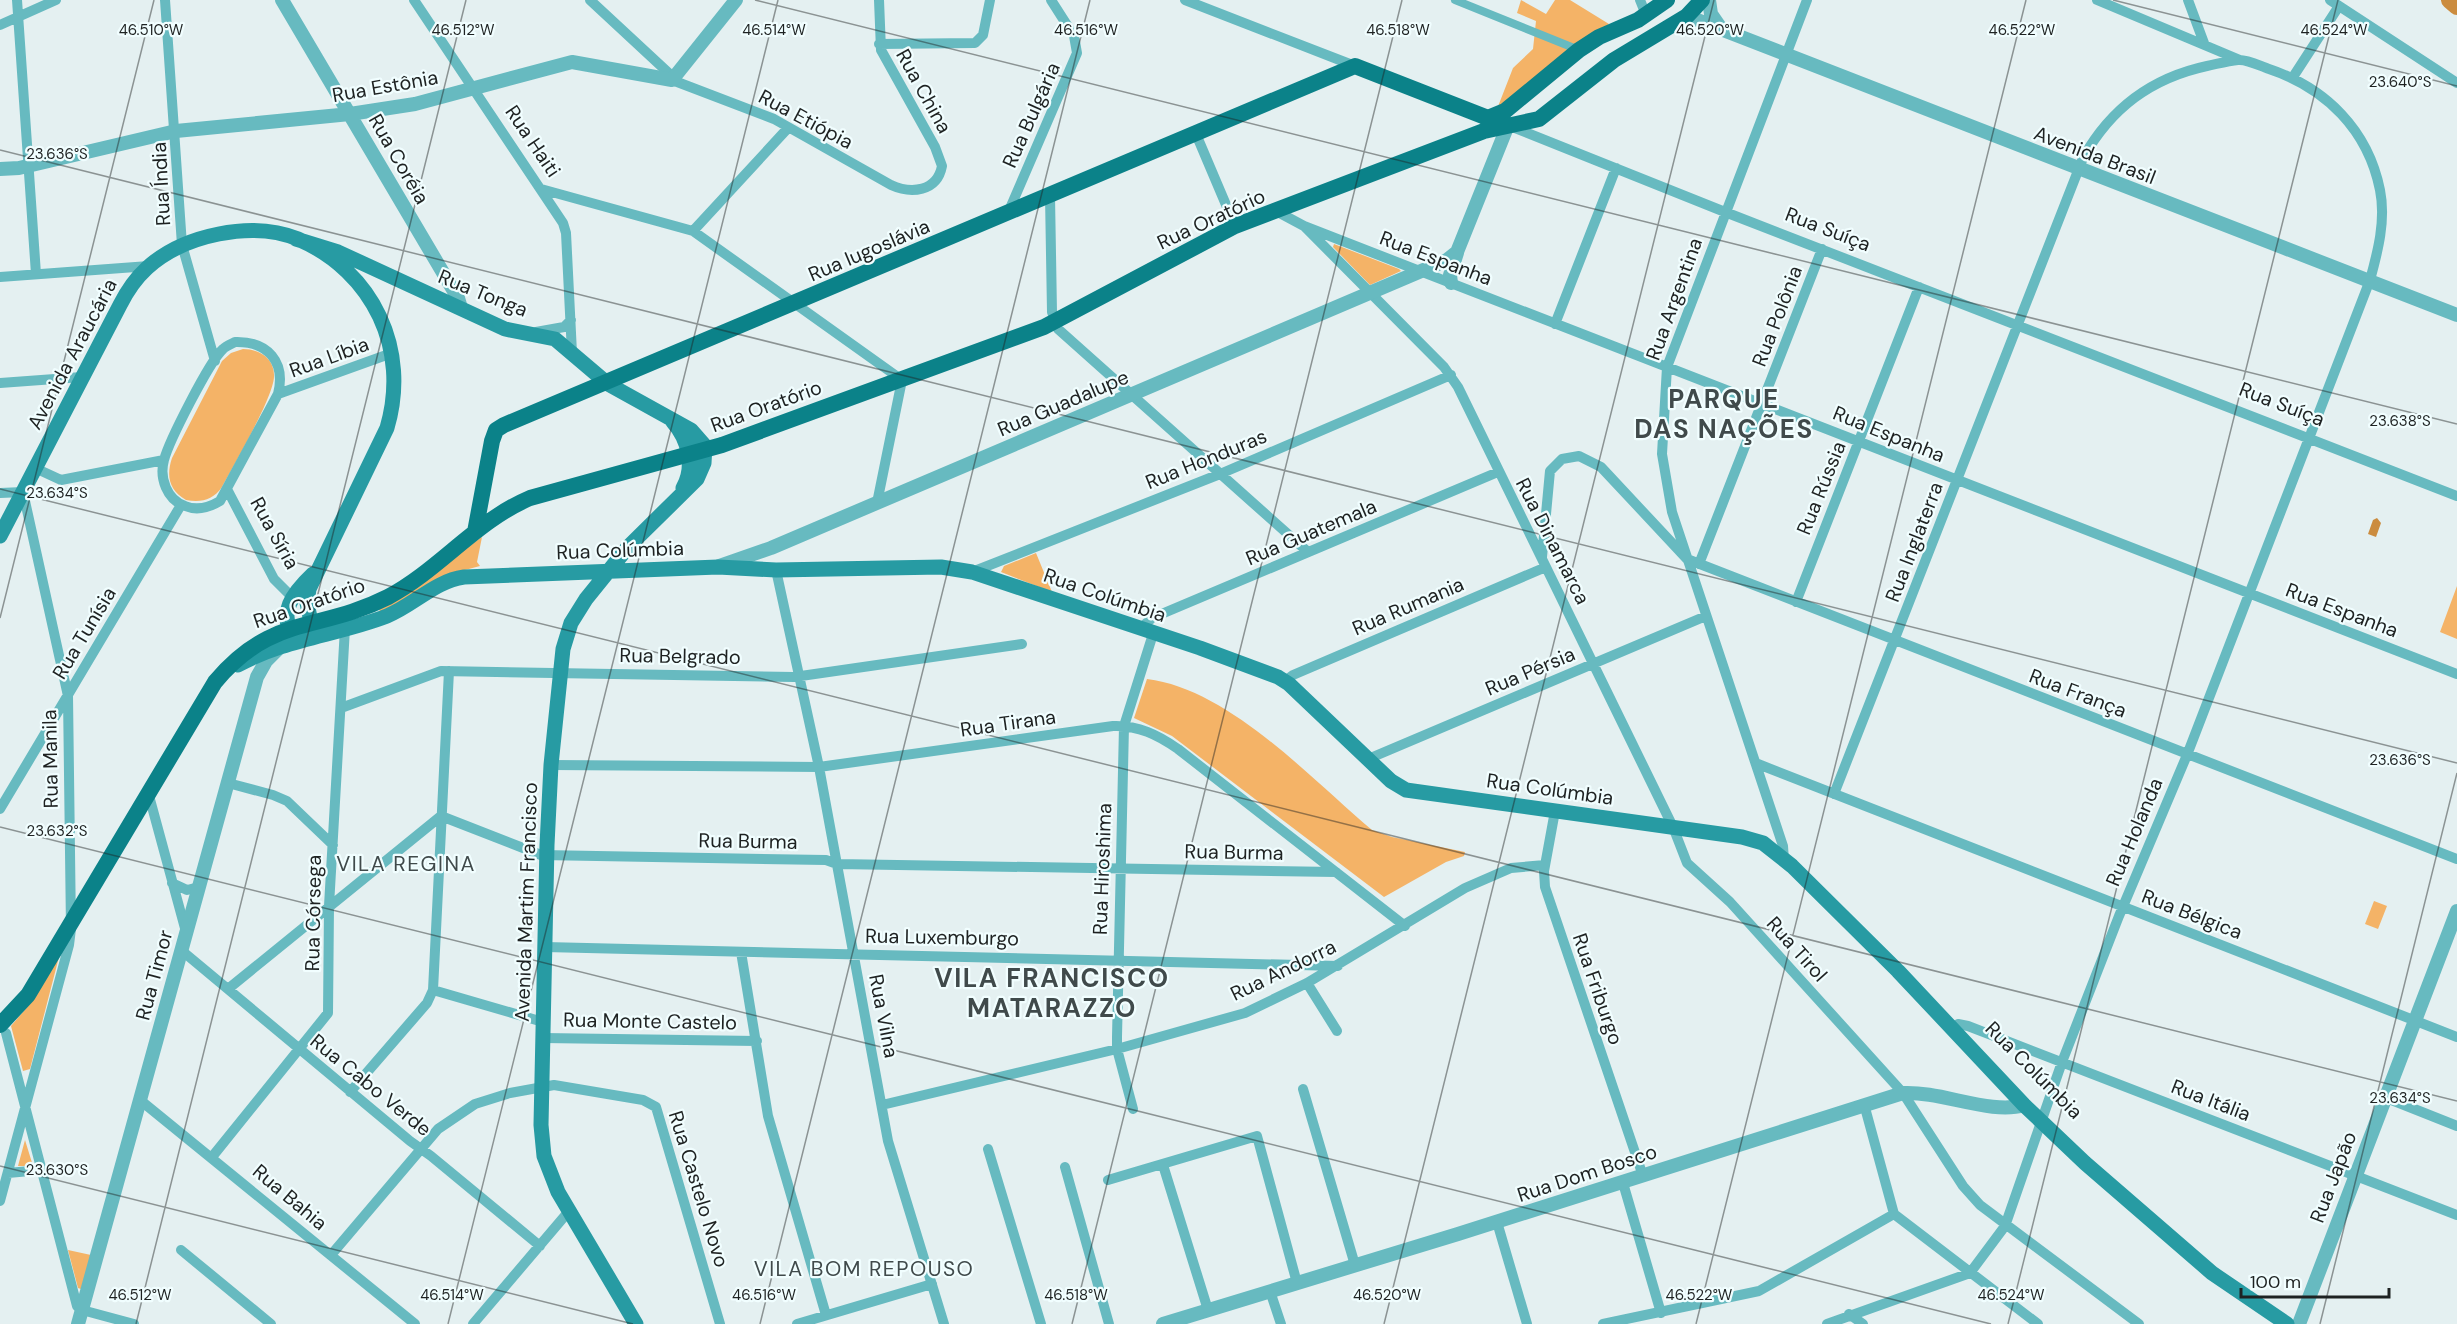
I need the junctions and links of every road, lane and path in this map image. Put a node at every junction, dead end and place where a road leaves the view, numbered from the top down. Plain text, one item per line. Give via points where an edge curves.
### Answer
1 (17, 0) edge
2 (56, 0) edge
3 (165, 0) edge
4 (282, 0) edge
5 (414, 0) edge
6 (590, 0) edge
7 (736, 0) edge
8 (879, 0) edge
9 (990, 0) edge
10 (1051, 0) edge
11 (1185, 0) edge
12 (1455, 0) edge
13 (1666, 0) edge
14 (1702, 0) edge
15 (1709, 0) edge
16 (1807, 0) edge
17 (2097, 0) edge
18 (2188, 0) edge
19 (1206, 3) edge
20 (2334, 3) edge
21 (1643, 8) edge
22 (1688, 16) junction
23 (18, 19) junction
24 (0, 26) edge
25 (1720, 27) junction
26 (2204, 43) junction
27 (879, 44) junction
28 (1579, 50) junction
29 (1786, 54) junction
30 (2240, 60) junction
31 (1355, 66) junction
32 (2292, 77) junction
33 (673, 79) junction
34 (2457, 83) edge
35 (472, 88) junction
36 (350, 114) junction
37 (1488, 118) junction
38 (1508, 125) junction
39 (788, 128) junction
40 (176, 131) junction
41 (1196, 134) junction
42 (29, 165) junction
43 (1616, 168) junction
44 (0, 169) edge
45 (2078, 170) junction
46 (541, 189) junction
47 (921, 190) joint
48 (1050, 196) junction
49 (1276, 211) junction
50 (1725, 212) junction
51 (1007, 214) junction
52 (1235, 226) junction
53 (1304, 226) junction
54 (693, 231) junction
55 (296, 238) junction
56 (1337, 239) junction
57 (182, 245) junction
58 (1327, 249) junction
59 (1822, 249) junction
60 (1457, 252) junction
61 (149, 266) junction
62 (378, 270) junction
63 (1422, 271) junction
64 (36, 274) junction
65 (0, 276) edge
66 (2370, 280) junction
67 (1451, 283) junction
68 (361, 287) junction
69 (1919, 287) junction
70 (1370, 293) junction
71 (795, 304) junction
72 (462, 308) junction
73 (2457, 315) edge
74 (571, 320) junction
75 (1054, 322) junction
76 (1555, 324) junction
77 (2018, 325) junction
78 (524, 333) junction
79 (392, 353) junction
80 (572, 353) junction
81 (215, 361) junction
82 (1667, 367) junction
83 (1451, 375) junction
84 (82, 377) junction
85 (902, 380) junction
86 (0, 383) edge
87 (608, 384) junction
88 (278, 394) junction
89 (1131, 395) junction
90 (1762, 404) junction
91 (669, 417) junction
92 (2310, 437) junction
93 (1859, 441) junction
94 (705, 450) junction
95 (688, 455) junction
96 (164, 460) junction
97 (35, 468) junction
98 (1498, 472) junction
99 (1220, 474) junction
100 (1957, 481) junction
101 (228, 491) junction
102 (23, 492) junction
103 (0, 493) edge
104 (2457, 495) edge
105 (677, 498) junction
106 (877, 503) junction
107 (181, 505) junction
108 (475, 532) junction
109 (0, 536) edge
110 (771, 548) junction
111 (1308, 552) junction
112 (1687, 559) junction
113 (1544, 562) junction
114 (1699, 564) junction
115 (718, 567) junction
116 (776, 570) junction
117 (315, 572) junction
118 (608, 572) junction
119 (972, 572) junction
120 (2250, 593) junction
121 (291, 596) junction
122 (1796, 602) junction
123 (1706, 616) junction
124 (311, 622) junction
125 (345, 628) junction
126 (1147, 631) junction
127 (294, 635) junction
128 (1895, 641) junction
129 (1022, 644) dead end
130 (283, 646) junction
131 (1594, 663) junction
132 (449, 670) junction
133 (559, 672) junction
134 (2457, 674) edge
135 (219, 676) junction
136 (801, 676) junction
137 (1285, 681) junction
138 (68, 696) junction
139 (341, 708) junction
140 (1124, 726) junction
141 (2187, 755) junction
142 (1368, 759) junction
143 (1758, 764) junction
144 (551, 765) junction
145 (819, 767) junction
146 (1781, 773) junction
147 (1762, 778) junction
148 (228, 783) junction
149 (148, 792) junction
150 (1834, 794) junction
151 (0, 810) edge
152 (1555, 811) junction
153 (441, 816) junction
154 (1776, 824) junction
155 (1673, 827) junction
156 (333, 845) junction
157 (1768, 847) junction
158 (547, 855) junction
159 (2457, 859) edge
160 (1784, 860) junction
161 (837, 864) junction
162 (1545, 864) junction
163 (1120, 867) junction
164 (1336, 872) junction
165 (172, 883) junction
166 (199, 887) junction
167 (329, 906) junction
168 (2122, 907) junction
169 (2457, 911) edge
170 (70, 922) junction
171 (1405, 926) junction
172 (186, 932) junction
173 (545, 947) junction
174 (181, 950) junction
175 (741, 952) junction
176 (854, 954) junction
177 (1117, 959) junction
178 (1338, 966) junction
179 (1307, 983) junction
180 (228, 989) junction
181 (433, 990) junction
182 (2414, 1020) junction
183 (543, 1022) junction
184 (1955, 1026) junction
185 (3, 1029) edge
186 (1337, 1031) dead end
187 (2457, 1037) edge
188 (543, 1038) junction
189 (757, 1041) junction
190 (1117, 1049) junction
191 (300, 1050) junction
192 (2062, 1062) junction
193 (542, 1087) junction
194 (1303, 1089) dead end
195 (350, 1092) junction
196 (1903, 1093) junction
197 (2384, 1097) junction
198 (140, 1100) junction
199 (1864, 1104) junction
200 (882, 1105) junction
201 (26, 1109) junction
202 (1133, 1109) dead end
203 (2037, 1111) junction
204 (2457, 1126) edge
205 (419, 1149) junction
206 (988, 1149) dead end
207 (212, 1157) junction
208 (1163, 1165) junction
209 (1065, 1167) dead end
210 (41, 1170) junction
211 (8, 1173) junction
212 (2354, 1174) junction
213 (1643, 1176) junction
214 (1108, 1180) dead end
215 (1623, 1183) junction
216 (0, 1201) edge
217 (569, 1211) junction
218 (1894, 1214) junction
219 (2457, 1215) edge
220 (1497, 1222) junction
221 (2006, 1226) junction
222 (540, 1246) junction
223 (181, 1250) dead end
224 (331, 1255) junction
225 (1355, 1265) junction
226 (1970, 1273) junction
227 (1297, 1283) junction
228 (932, 1284) junction
229 (1270, 1291) junction
230 (82, 1310) junction
231 (1208, 1310) junction
232 (1849, 1314) junction
233 (826, 1315) junction
234 (1656, 1317) edge
235 (411, 1323) edge
236 (78, 1324) edge
237 (134, 1324) edge
238 (271, 1324) edge
239 (473, 1324) edge
240 (636, 1324) edge
241 (720, 1324) edge
242 (797, 1324) edge
243 (944, 1324) edge
244 (1041, 1324) edge
245 (1109, 1324) edge
246 (1163, 1324) edge
247 (1281, 1324) edge
248 (1527, 1324) edge
249 (1603, 1324) edge
250 (1827, 1324) edge
251 (1863, 1324) edge
252 (2038, 1324) edge
253 (2139, 1324) edge
254 (2287, 1324) edge
255 (2299, 1324) edge

1 - 23 street
2 - 23 street
3 - 40 street, Rua Índia
4 - 36 street, Rua Coréia
5 - 35 street, Rua Haiti
6 - 33 street, Rua Etiópia
7 - 33 street
8 - 27 street, Rua China
9 - 27 street via 983,35 975,43
10 - 51 street, Rua Bulgária via 1074,36 1077,53
11 - 19 street, Rua Suíça
12 - 28 street
13 - 21 main road
14 - 22 main road, Rua Oratório
15 - 25 street via 1711,14
16 - 29 street, Rua Argentina
17 - 26 street, Rua Holanda
18 - 26 street
19 - 31 street, Rua Suíça
20 - 32 street
20 - 34 street
21 - 28 main road
22 - 25 street, Avenida Brasil
22 - 38 main road, Rua Oratório via 1614,60 1539,119
23 - 24 street
23 - 42 street
25 - 29 street, Avenida Brasil
26 - 30 street, Rua Holanda
27 - 47 street, Rua China via 940,158 941,172
28 - 37 main road via 1505,111
29 - 45 street, Avenida Brasil
29 - 50 street, Rua Argentina
30 - 32 street, Rua Holanda
30 - 45 street, Rua Inglaterra via 2172,75 2133,97 2103,126
31 - 37 main road, Rua Suíça
31 - 41 main road, Rua Iugoslávia
32 - 66 street, Rua Holanda via 2340,111 2374,166 2382,228
33 - 35 street, Rua Estônia via 579,61
33 - 39 street, Rua Etiópia via 756,111
35 - 36 street, Rua Estônia via 416,104
35 - 46 street, Rua Haiti
36 - 40 street, Rua Estônia
36 - 72 street, Rua Coréia
37 - 38 street, Rua Suíça
38 - 43 street, Rua Suíça
38 - 49 main road, Rua Oratório
38 - 60 street
39 - 47 street, Rua Etiópia via 891,185 904,191
39 - 54 street
40 - 42 street, Rua Estônia
40 - 57 street, Rua Índia
41 - 48 main road, Rua Iugoslávia
41 - 52 street
42 - 44 street, Rua Estônia
42 - 64 street
43 - 50 street, Rua Suíça
43 - 76 street
45 - 66 street, Avenida Brasil
45 - 77 street, Rua Inglaterra
46 - 54 street
46 - 74 street, Rua Haiti via 566,233
48 - 51 main road, Rua Iugoslávia
48 - 75 street
49 - 52 main road, Rua Oratório
49 - 53 street, Rua Espanha
50 - 59 street, Rua Suíça
50 - 82 street, Rua Argentina
51 - 71 main road, Rua Iugoslávia
52 - 75 main road, Rua Oratório
53 - 56 street, Rua Espanha
53 - 58 street, Rua Dinamarca
54 - 71 street
55 - 57 main road, Avenida Araucária via 252,231
55 - 62 main road, Rua Tonga
55 - 68 main road, Avenida Araucária via 329,257
56 - 58 street
56 - 63 street, Rua Espanha
57 - 61 main road, Avenida Araucária
57 - 81 street, Rua Índia
58 - 70 street, Rua Dinamarca
59 - 69 street, Rua Suíça
59 - 90 street, Rua Polônia
60 - 63 street, Rua Guadalupe
60 - 67 street
61 - 64 street
61 - 84 main road, Avenida Araucária via 128,291
62 - 68 main road via 367,273
62 - 72 main road, Rua Tonga
63 - 67 street, Rua Espanha
63 - 70 street, Rua Guadalupe
64 - 65 street
66 - 73 street, Avenida Brasil
66 - 92 street, Rua Holanda
67 - 76 street, Rua Espanha
68 - 79 main road, Avenida Araucária via 380,316
69 - 77 street, Rua Suíça
69 - 93 street, Rua Rússia
70 - 83 street, Rua Dinamarca
70 - 89 street, Rua Guadalupe
71 - 85 street
71 - 87 main road, Rua Iugoslávia
72 - 78 main road, Rua Tonga via 505,329
74 - 78 street via 560,328
74 - 80 street, Rua Haiti
75 - 85 main road, Rua Oratório
75 - 89 street via 1061,333
76 - 82 street, Rua Espanha
77 - 92 street, Rua Suíça
77 - 100 street, Rua Inglaterra
78 - 80 main road, Rua Tonga via 555,339
79 - 88 street, Rua Líbia
79 - 117 main road, Avenida Araucária via 395,383 387,428
80 - 87 main road
81 - 88 street via 223,348 235,342 261,345 280,367
81 - 96 street
82 - 90 street, Rua Espanha
82 - 112 street, Rua Argentina via 1663,462 1672,512
83 - 98 street, Rua Dinamarca
83 - 99 street, Rua Honduras
84 - 86 street
84 - 97 main road, Avenida Araucária
85 - 94 main road, Rua Oratório
85 - 106 street
87 - 91 main road
87 - 108 main road, Rua Iugoslávia via 592,387 496,430
88 - 101 street
89 - 99 street
89 - 106 street, Rua Guadalupe
90 - 93 street, Rua Espanha
90 - 114 street, Rua Polônia
91 - 94 main road via 696,434
91 - 95 main road via 679,429
92 - 104 street, Rua Suíça
92 - 120 street, Rua Holanda
93 - 100 street, Rua Espanha
93 - 122 street, Rua Rússia
94 - 95 main road, Rua Oratório
94 - 105 main road, Avenida Martim Francisco via 700,474
95 - 105 main road, Avenida Martim Francisco via 688,477
95 - 108 main road, Rua Oratório via 530,498
96 - 97 street via 61,480
96 - 107 street via 166,488
97 - 102 main road, Avenida Araucária
98 - 111 street, Rua Guatemala
98 - 113 street, Rua Dinamarca
99 - 111 street
99 - 119 street, Rua Honduras
100 - 120 street, Rua Espanha
100 - 128 street, Rua Inglaterra
101 - 107 street via 209,507
101 - 121 street, Rua Síria via 274,579
102 - 103 street
102 - 109 main road, Avenida Araucária
102 - 138 street, Rua Manila
105 - 118 main road, Avenida Martim Francisco
106 - 110 street, Rua Guadalupe
107 - 138 street, Rua Tunísia
108 - 124 main road, Rua Oratório via 389,596
110 - 115 street, Rua Guadalupe
110 - 116 street via 770,561
111 - 126 street, Rua Guatemala via 1152,618
112 - 113 street via 1600,467 1579,456 1562,459 1550,471
112 - 114 street, Rua França
112 - 123 street, Rua Argentina
113 - 131 street, Rua Dinamarca
113 - 137 street, Rua Rumania
114 - 122 street, Rua França
115 - 116 main road, Rua Colúmbia
115 - 118 main road, Rua Colúmbia
116 - 119 main road, Rua Colúmbia via 933,567
116 - 136 street, Rua Vilna
117 - 121 main road, Avenida Araucária
117 - 124 main road, Avenida Araucária via 308,596
118 - 125 main road, Rua Colúmbia via 453,578 396,612
118 - 133 main road, Avenida Martim Francisco via 571,623
119 - 126 main road, Rua Colúmbia
120 - 134 street, Rua Espanha
120 - 141 street, Rua Holanda
121 - 127 main road, Rua Síria via 287,610
122 - 128 street, Rua França
123 - 131 street, Rua Pérsia
123 - 143 street, Rua Argentina
124 - 127 main road, Rua Oratório
125 - 127 main road, Rua Colúmbia
125 - 139 street, Rua Córsega
126 - 137 main road, Rua Colúmbia
126 - 140 street, Rua Hiroshima
127 - 130 main road, Rua Colúmbia
127 - 135 main road, Rua Oratório via 250,647
128 - 141 street, Rua França
128 - 150 street, Rua Inglaterra
129 - 136 street, Rua Belgrado
130 - 135 main road, Rua Colúmbia via 252,657
130 - 148 street, Rua Timor via 260,670
131 - 142 street, Rua Pérsia
131 - 155 street, Rua Dinamarca
132 - 133 street, Rua Belgrado
132 - 139 street, Rua Belgrado
132 - 153 street
133 - 136 street, Rua Belgrado
133 - 144 main road, Avenida Martim Francisco
135 - 149 main road, Rua Oratório
136 - 145 street, Rua Vilna
137 - 142 main road, Rua Colúmbia
138 - 151 street, Rua Tunísia
138 - 170 street, Rua Manila
139 - 156 street, Rua Córsega
140 - 145 street, Rua Tirana
140 - 163 street, Rua Hiroshima
140 - 164 street, Rua Tirana via 1145,730 1178,749
141 - 159 street, Rua França
141 - 168 street, Rua Holanda
142 - 152 main road, Rua Colúmbia via 1395,785 1406,790
143 - 146 street, Rua Bélgica
143 - 147 street, Rua Argentina
144 - 145 street, Rua Tirana
144 - 158 main road, Avenida Martim Francisco
145 - 161 street, Rua Vilna
146 - 147 street
146 - 150 street, Rua Bélgica
147 - 154 street, Rua Argentina
148 - 156 street via 286,801
148 - 166 street, Rua Timor
149 - 165 street
149 - 170 main road, Rua Oratório
150 - 168 street, Rua Bélgica
152 - 155 main road, Rua Colúmbia
152 - 162 street, Rua Friburgo
153 - 158 street, Rua Burma
153 - 167 street
153 - 181 street
154 - 157 street
154 - 160 street, Rua Argentina
155 - 157 main road, Rua Colúmbia via 1742,837
155 - 196 street, Rua Tirol via 1687,862 1730,902
156 - 167 street, Rua Córsega
157 - 160 main road, Rua Colúmbia
158 - 161 street, Rua Burma via 826,860
158 - 173 main road, Avenida Martim Francisco
160 - 184 main road, Rua Colúmbia
161 - 163 street, Rua Burma
161 - 176 street, Rua Vilna
162 - 171 street, Rua Andorra via 1511,868 1465,888
162 - 213 street, Rua Friburgo via 1548,896
163 - 164 street, Rua Burma
163 - 177 street, Rua Hiroshima
164 - 171 street, Rua Tirana
165 - 166 street via 182,889
165 - 172 street
166 - 172 street, Rua Timor
167 - 180 street
167 - 191 street, Rua Córsega via 329,1008 326,1018
168 - 182 street, Rua Bélgica
168 - 192 street, Rua Holanda
169 - 182 street, Rua Japão
170 - 185 main road, Rua Oratório
170 - 201 street, Rua Manila via 69,945
171 - 178 street, Rua Andorra
172 - 174 street, Rua Timor
173 - 175 street, Rua Luxemburgo
173 - 183 main road, Avenida Martim Francisco
174 - 180 street, Rua Cabo Verde
174 - 198 street, Rua Timor
175 - 176 street, Rua Luxemburgo
175 - 189 street, Rua Monte Castelo
176 - 177 street, Rua Luxemburgo
176 - 200 street, Rua Vilna
177 - 178 street, Rua Luxemburgo
177 - 190 street, Rua Hiroshima
178 - 179 street, Rua Andorra
179 - 186 street
179 - 190 street, Rua Andorra via 1245,1013
180 - 191 street, Rua Cabo Verde
181 - 183 street, Rua Monte Castelo
181 - 195 street via 427,1003
182 - 187 street, Rua Bélgica
182 - 197 street, Rua Japão
183 - 188 main road, Avenida Martim Francisco
184 - 192 street, Rua Itália
184 - 203 main road, Rua Colúmbia
185 - 201 street
188 - 189 street, Rua Monte Castelo
188 - 193 main road, Avenida Martim Francisco
189 - 233 street, Rua Monte Castelo via 768,1116
190 - 200 street, Rua Andorra
190 - 202 street, Rua Hiroshima
191 - 195 street, Rua Cabo Verde
191 - 207 street, Rua Córsega
192 - 203 street, Rua Holanda
192 - 212 street, Rua Itália
193 - 205 street, Rua Castelo Novo via 475,1104 438,1129
193 - 217 main road, Avenida Martim Francisco via 544,1156
193 - 241 street, Rua Castelo Novo via 554,1085 644,1100 656,1107
194 - 225 street
195 - 205 street, Rua Cabo Verde
196 - 199 street, Rua Dom Bosco
196 - 203 street, Rua Dom Bosco via 1932,1093
196 - 221 street, Rua Tirol via 1963,1186
197 - 204 street
197 - 212 street, Rua Japão
198 - 207 street, Rua Bahia
198 - 230 street, Rua Timor
199 - 213 street, Rua Dom Bosco
199 - 218 street
200 - 228 street, Rua Vilna via 888,1141
201 - 210 street
201 - 211 street, Rua Manila
203 - 221 street, Rua Holanda
203 - 254 main road, Rua Colúmbia via 2085,1163 2169,1237 2212,1273
205 - 222 street, Rua Cabo Verde
205 - 224 street, Rua Castelo Novo
206 - 244 street
207 - 224 street, Rua Bahia
208 - 214 street
208 - 227 street via 1254,1136 1259,1139
208 - 231 street
209 - 245 street
210 - 211 street
210 - 230 street via 74,1300
211 - 216 street, Rua Manila
212 - 219 street, Rua Itália
212 - 255 street, Rua Japão
213 - 215 street, Rua Dom Bosco
215 - 220 street, Rua Dom Bosco
215 - 234 street
217 - 222 street
217 - 240 main road, Avenida Martim Francisco
218 - 226 street
218 - 234 street via 1759,1291
220 - 225 street, Rua Dom Bosco
220 - 248 street
221 - 226 street, Rua Holanda
221 - 253 street, Rua Tirol
222 - 239 street
223 - 238 street
224 - 235 street, Rua Bahia
225 - 227 street, Rua Dom Bosco
226 - 232 street
226 - 252 street
227 - 229 street, Rua Dom Bosco
228 - 233 street
228 - 243 street, Rua Vilna
229 - 231 street, Rua Dom Bosco
229 - 247 street
230 - 236 street, Rua Timor
230 - 237 street
231 - 246 street, Rua Dom Bosco
232 - 250 street
232 - 251 street
233 - 242 street
234 - 249 street

